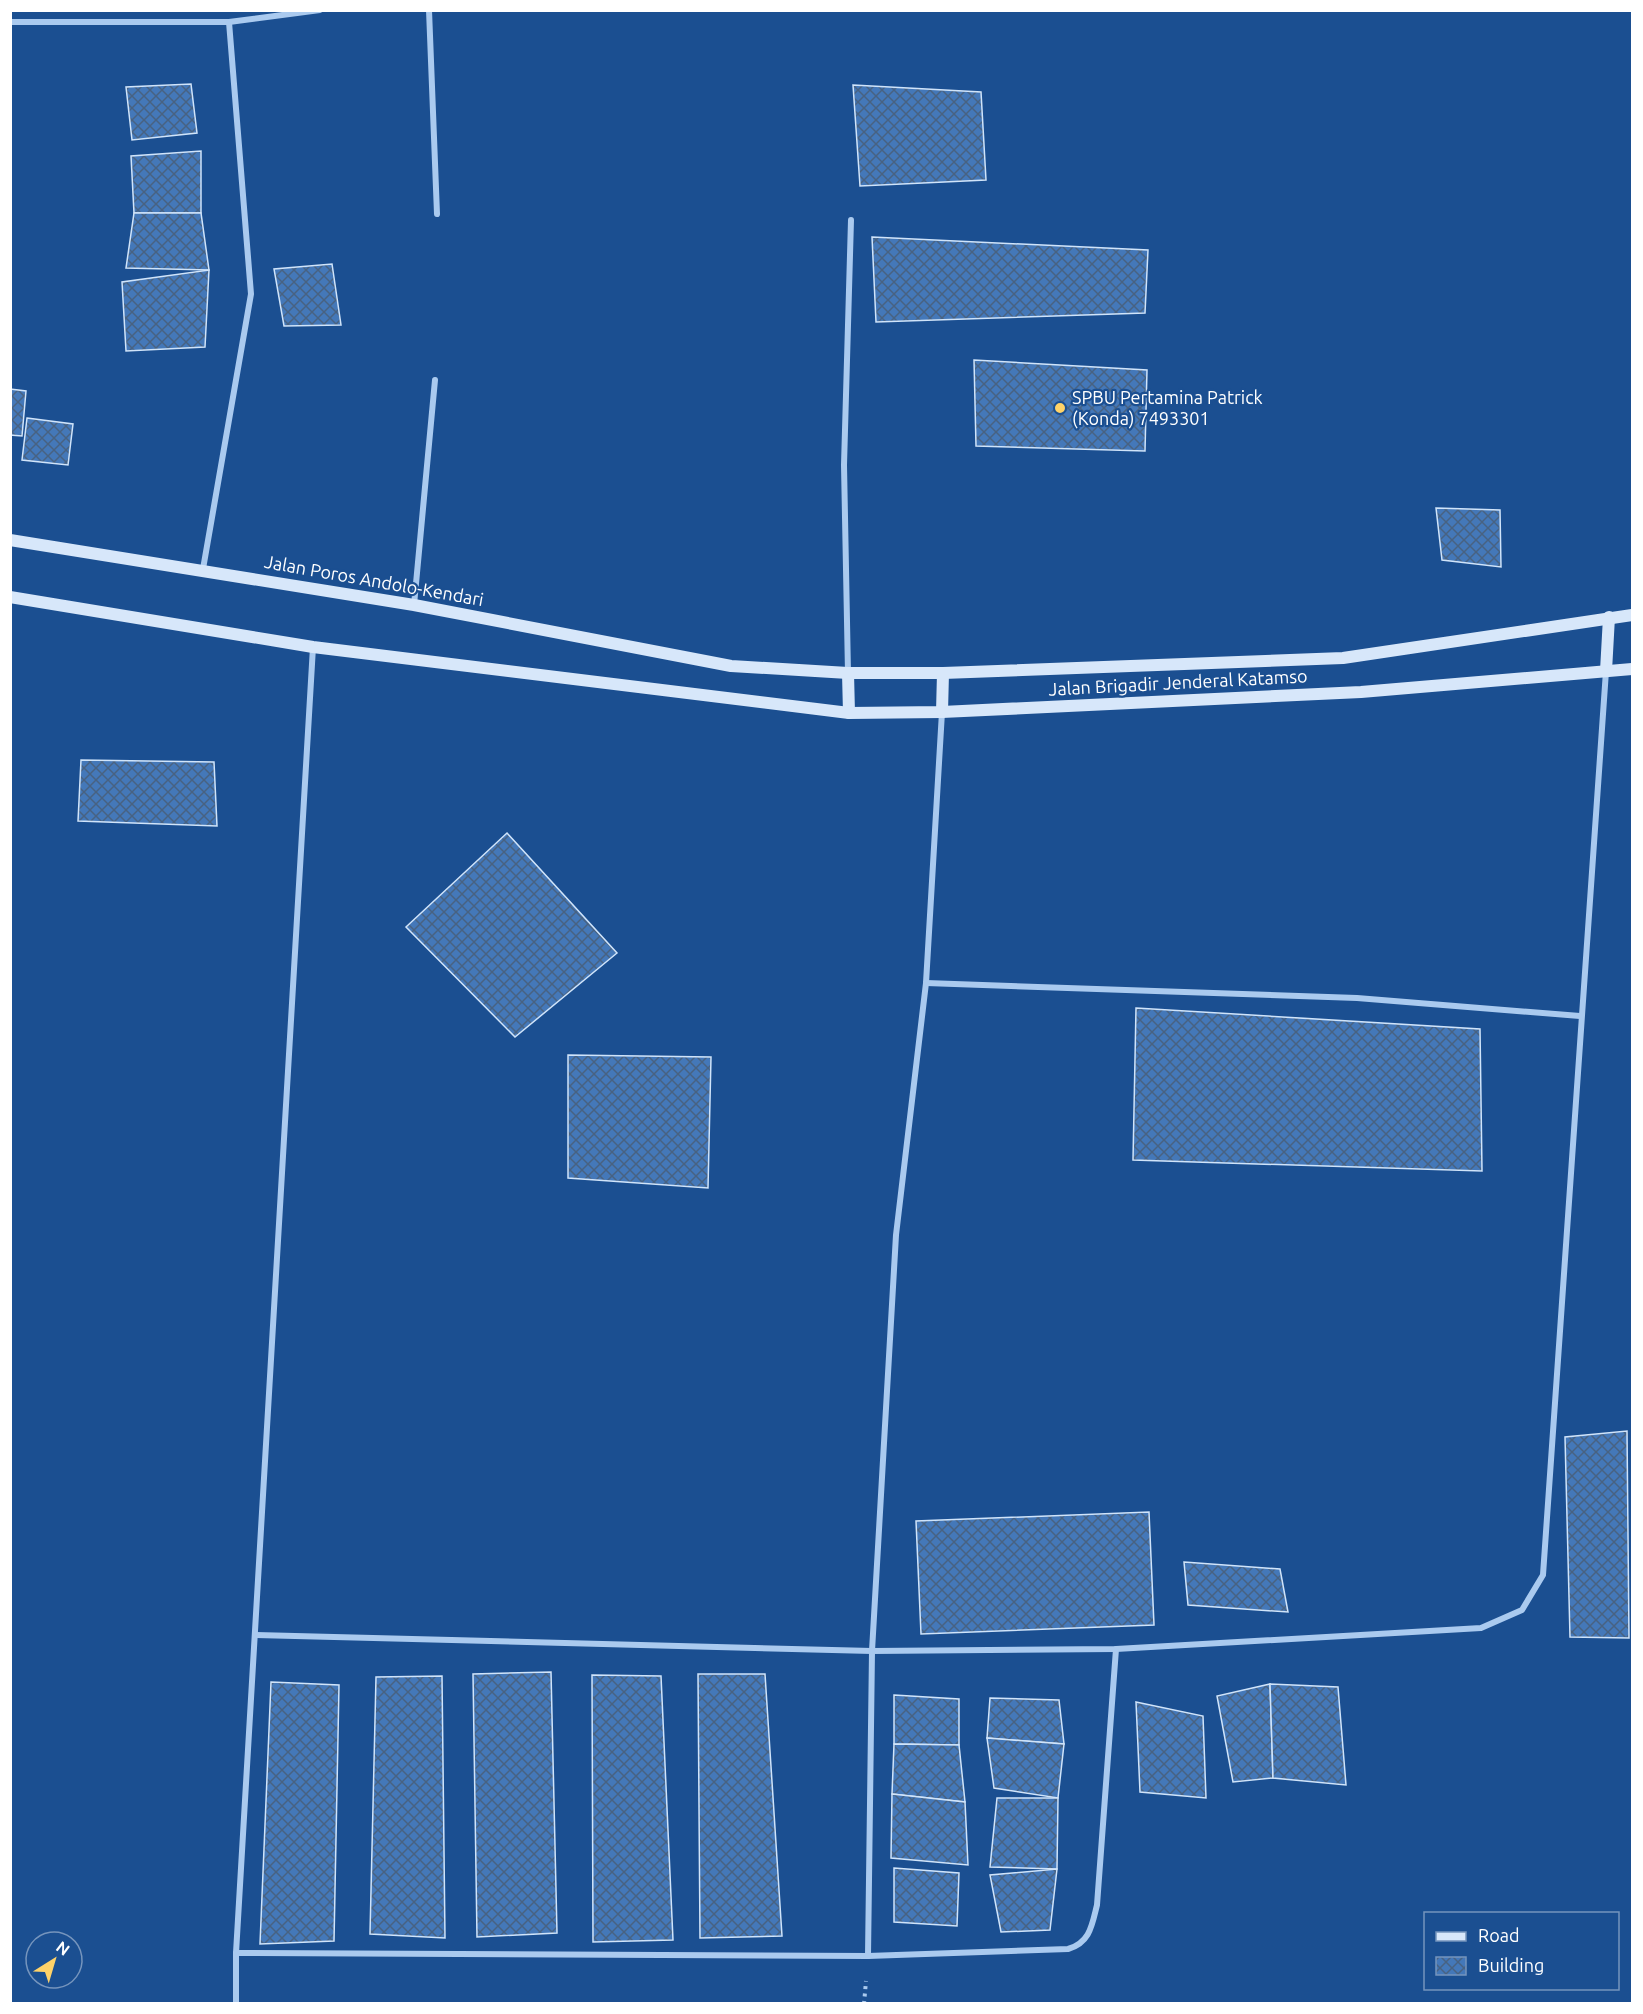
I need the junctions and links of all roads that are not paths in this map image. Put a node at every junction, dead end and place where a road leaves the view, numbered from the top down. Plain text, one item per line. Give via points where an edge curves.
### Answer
1 (320, 10) edge
2 (429, 10) edge
3 (10, 22) edge
4 (229, 22) junction
5 (437, 214) dead end
6 (851, 220) dead end
7 (435, 380) dead end
8 (10, 540) edge
9 (203, 569) junction
10 (10, 597) edge
11 (414, 605) junction
12 (1632, 615) edge
13 (1609, 617) junction
14 (313, 647) junction
15 (731, 666) joint
16 (1632, 669) edge
17 (1606, 670) junction
18 (848, 673) junction
19 (943, 674) junction
20 (942, 712) junction
21 (849, 713) junction
22 (926, 983) junction
23 (1581, 1016) junction
24 (256, 1635) junction
25 (1116, 1649) junction
26 (872, 1651) junction
27 (236, 1953) junction
28 (868, 1956) junction
29 (236, 2004) edge

1 - 4 street
2 - 5 street
3 - 4 street
4 - 9 street via 251,294
6 - 18 street via 844,465
7 - 11 street
8 - 9 main road, Jalan Poros Andolo-Kendari
9 - 11 main road, Jalan Poros Andolo-Kendari
10 - 14 main road
11 - 15 main road, Jalan Poros Andolo-Kendari
12 - 13 main road, Jalan Brigadir Jenderal Katamso
13 - 17 main road
13 - 19 main road, Jalan Brigadir Jenderal Katamso via 1343,658
14 - 21 main road, Jalan Brigadir Jenderal Katamso
14 - 24 street
15 - 18 main road, Jalan Brigadir Jenderal Katamso
16 - 17 main road, Jalan Brigadir Jenderal Katamso
17 - 20 main road, Jalan Brigadir Jenderal Katamso via 1361,692
17 - 23 street
18 - 19 main road, Jalan Brigadir Jenderal Katamso
18 - 21 main road
19 - 20 main road
20 - 21 main road, Jalan Brigadir Jenderal Katamso
20 - 22 street
22 - 23 street via 1356,998
22 - 26 street via 896,1235
23 - 25 street via 1543,1575 1522,1610 1480,1628
24 - 26 street
24 - 27 street
25 - 26 street
25 - 28 street via 1097,1905 1085,1940 1068,1949
26 - 28 street
27 - 28 street
27 - 29 street

